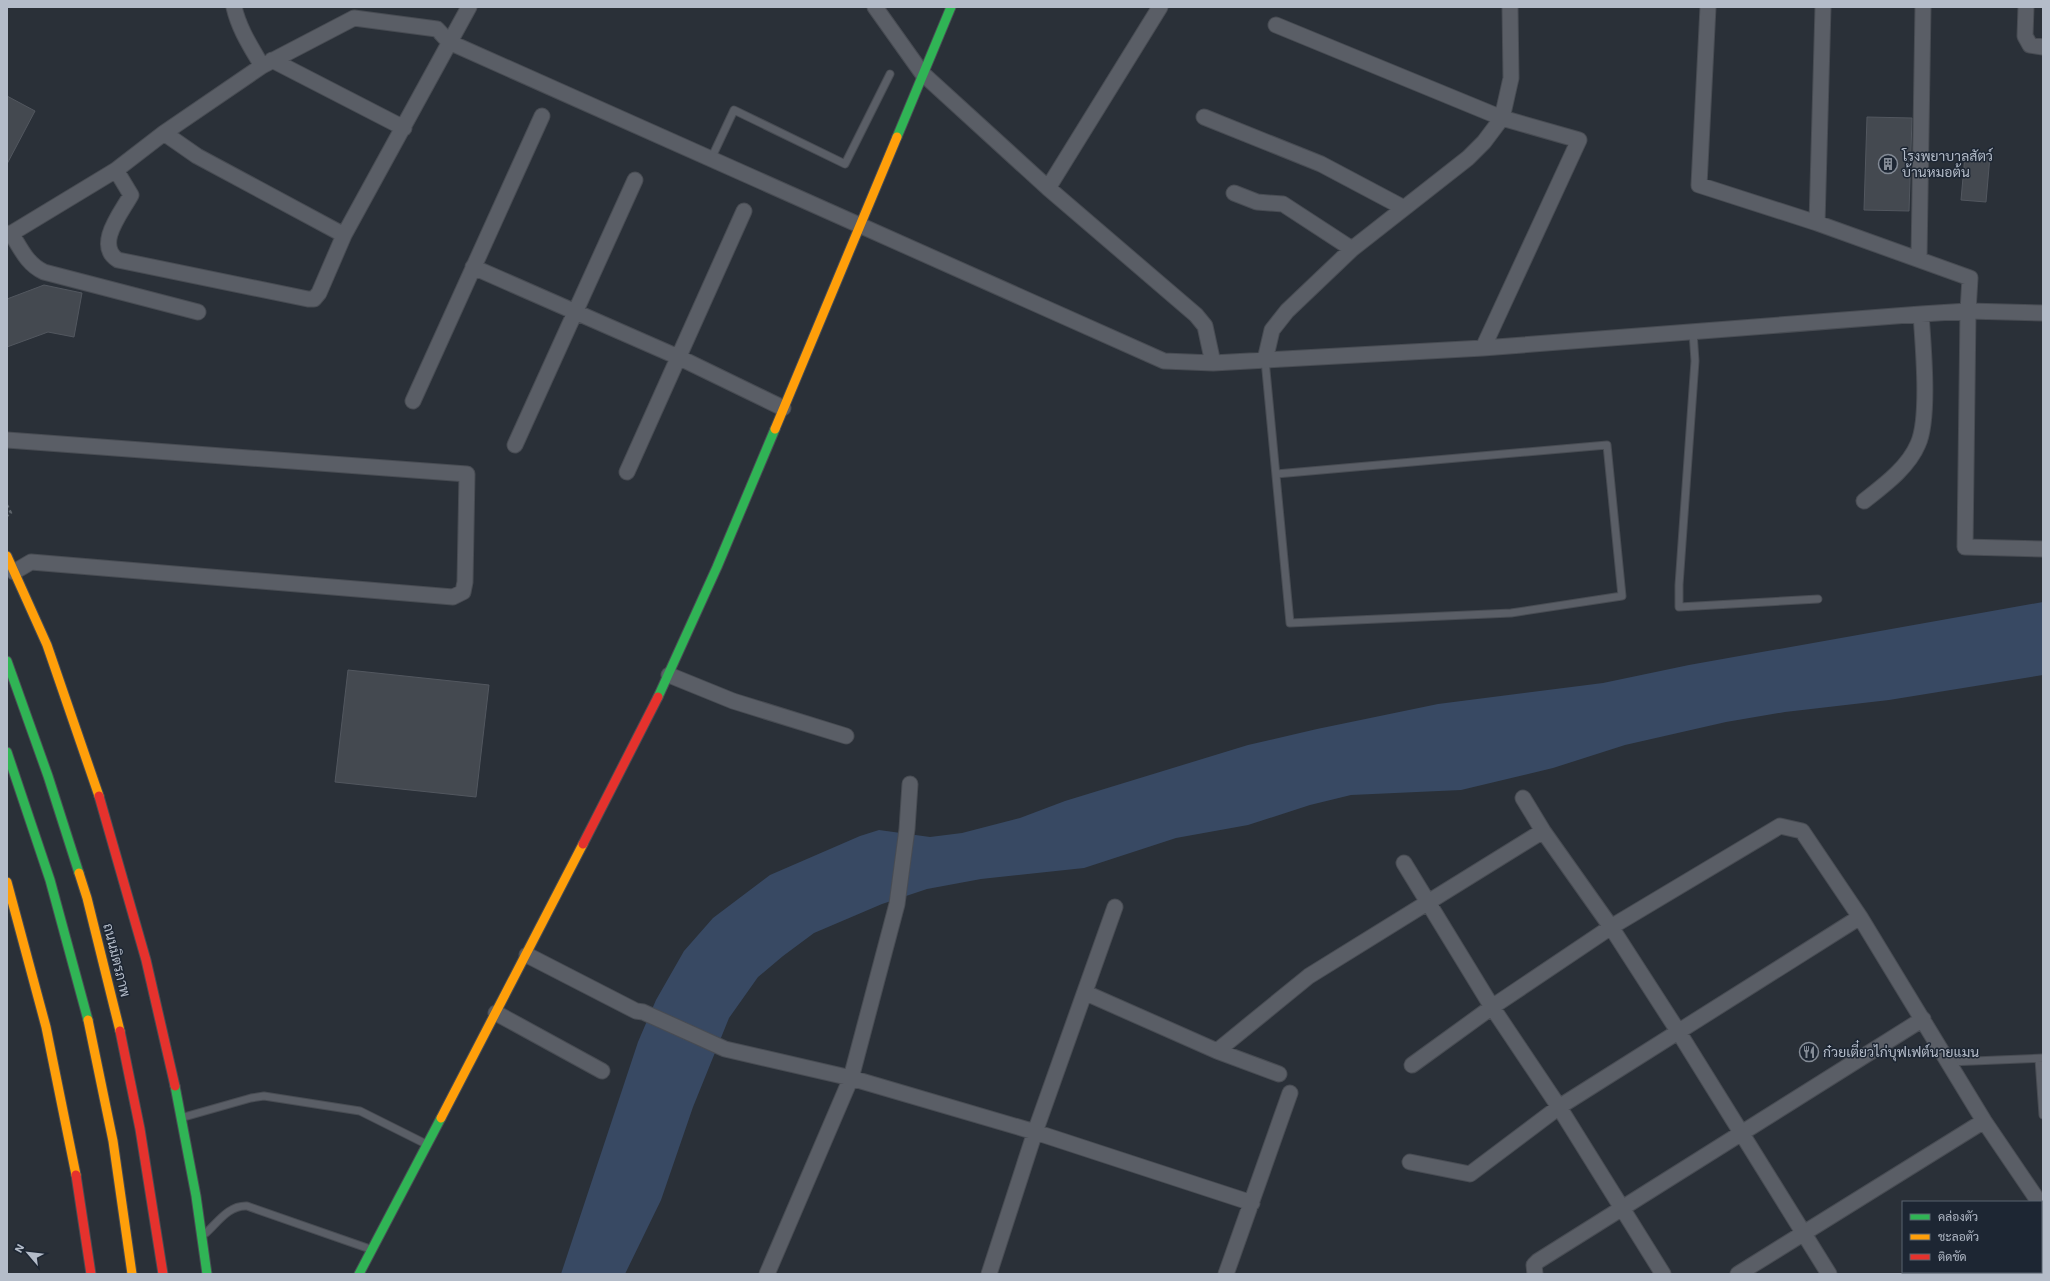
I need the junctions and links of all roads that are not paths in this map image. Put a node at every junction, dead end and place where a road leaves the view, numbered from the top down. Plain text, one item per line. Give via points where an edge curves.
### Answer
1 (234, 7) edge
2 (469, 7) edge
3 (875, 7) edge
4 (951, 7) edge
5 (1160, 7) edge
6 (1510, 7) edge
7 (1708, 7) edge
8 (1823, 7) edge
9 (1923, 7) edge
10 (2026, 7) edge
11 (1276, 25) dead end
12 (449, 42) junction
13 (2043, 46) edge
14 (267, 63) junction
15 (922, 73) junction
16 (890, 74) dead end
17 (542, 116) dead end
18 (1204, 117) dead end
19 (1502, 118) junction
20 (404, 128) junction
21 (164, 133) junction
22 (711, 158) junction
23 (116, 170) junction
24 (635, 180) dead end
25 (1048, 188) junction
26 (1234, 192) dead end
27 (1404, 208) junction
28 (744, 211) dead end
29 (1817, 222) junction
30 (860, 225) junction
31 (9, 234) edge
32 (344, 234) junction
33 (1352, 249) junction
34 (1918, 258) junction
35 (473, 268) junction
36 (1968, 311) junction
37 (198, 312) dead end
38 (575, 312) junction
39 (2043, 313) edge
40 (1921, 314) junction
41 (1693, 332) junction
42 (1483, 348) junction
43 (678, 357) junction
44 (1265, 360) junction
45 (1213, 364) junction
46 (413, 401) dead end
47 (783, 408) junction
48 (7, 440) edge
49 (515, 445) dead end
50 (627, 472) dead end
51 (1276, 474) junction
52 (1864, 501) dead end
53 (2043, 549) edge
54 (7, 556) edge
55 (14, 572) junction
56 (1818, 599) dead end
57 (7, 661) edge
58 (669, 675) junction
59 (846, 736) dead end
60 (7, 752) edge
61 (910, 784) dead end
62 (1523, 798) dead end
63 (1543, 831) junction
64 (1404, 863) dead end
65 (7, 882) edge
66 (1427, 903) junction
67 (1115, 907) dead end
68 (1860, 917) junction
69 (1611, 927) junction
70 (527, 955) junction
71 (1086, 993) junction
72 (1492, 1007) junction
73 (496, 1013) junction
74 (1922, 1019) junction
75 (1678, 1031) junction
76 (1217, 1051) junction
77 (2041, 1058) edge
78 (1949, 1062) junction
79 (1412, 1065) dead end
80 (602, 1071) dead end
81 (1279, 1074) dead end
82 (851, 1078) junction
83 (1290, 1093) dead end
84 (1559, 1107) junction
85 (2043, 1114) edge
86 (182, 1117) junction
87 (1984, 1121) junction
88 (1035, 1132) junction
89 (1741, 1132) junction
90 (426, 1144) junction
91 (1410, 1162) dead end
92 (2037, 1201) edge
93 (1252, 1203) junction
94 (1622, 1207) junction
95 (1803, 1234) junction
96 (203, 1236) junction
97 (372, 1250) junction
98 (91, 1274) edge
99 (132, 1274) edge
100 (163, 1274) edge
101 (207, 1274) edge
102 (360, 1274) edge
103 (767, 1274) edge
104 (989, 1274) edge
105 (1226, 1274) edge
106 (1535, 1274) edge
107 (1663, 1274) edge
108 (1738, 1274) edge
109 (1829, 1274) edge

1 - 14 street via 248,43
2 - 12 street
3 - 15 street
4 - 15 main road
5 - 25 street
6 - 19 street via 1511,78
7 - 29 street via 1699,185
8 - 29 street
9 - 34 street
10 - 13 street via 2025,36 2030,44
11 - 19 street
12 - 14 street via 437,29 354,18
12 - 20 street
12 - 22 street
14 - 20 street
14 - 21 street
15 - 25 street
15 - 30 main road
16 - 22 lane via 845,164 734,110
17 - 35 street
18 - 27 street via 1321,164
19 - 27 street via 1468,158
19 - 42 street via 1579,140
20 - 32 street
21 - 23 street
21 - 32 street via 197,156
22 - 30 street
23 - 31 street
23 - 32 street via 131,195 110,230 109,246 112,256 118,260 311,299 319,293
24 - 38 street
25 - 45 street via 1196,315 1205,326
26 - 33 street via 1257,202 1283,204
27 - 33 street
28 - 43 street
29 - 34 street
30 - 45 street via 1164,361
30 - 47 main road
31 - 37 street via 34,268
33 - 44 street via 1287,311 1272,330
34 - 36 street via 1970,278
35 - 38 street
35 - 46 street
36 - 39 street
36 - 40 street
36 - 53 street via 1965,547
38 - 43 street
38 - 49 street
40 - 41 street
40 - 52 street via 1924,415 1922,434 1918,446 1902,467
41 - 42 street
41 - 56 lane via 1695,361 1679,606
42 - 44 street
43 - 47 street
43 - 50 street
44 - 45 street
44 - 51 lane
47 - 58 main road
48 - 55 street via 467,474 465,582 463,592 453,597 30,562
51 - 51 lane via 1607,445 1622,596 1510,613 1290,622
54 - 55 main road
55 - 86 main road via 47,644 89,762 157,1000
57 - 100 main road, ถนนมิตรภาพ via 48,776 87,898 116,1011 140,1129
58 - 59 street via 733,701
58 - 70 main road
60 - 99 main road via 60,912 91,1034 111,1133
61 - 82 street via 897,904
62 - 63 street
63 - 66 street
63 - 69 street
64 - 66 street
65 - 98 main road via 25,940 54,1058 82,1203
66 - 72 street
66 - 76 street via 1309,976
67 - 71 street
68 - 69 street via 1802,831 1780,826
68 - 74 street
68 - 75 street
69 - 72 street
69 - 75 street
70 - 73 main road
70 - 82 street via 636,1011 724,1049
71 - 76 street
71 - 88 street
72 - 79 street
72 - 84 street
73 - 80 street
73 - 90 main road
74 - 78 street
74 - 89 street
75 - 84 street
75 - 89 street
76 - 81 street
77 - 78 lane
77 - 85 lane
78 - 87 street
82 - 88 street
82 - 103 street
83 - 93 street
84 - 91 street via 1470,1174
84 - 94 street
86 - 90 lane via 264,1096 360,1112
86 - 96 main road
87 - 92 street
87 - 95 street
88 - 93 street
88 - 104 street
89 - 94 street
89 - 95 street
90 - 97 main road
93 - 105 street
94 - 106 street via 1538,1261 1534,1265
94 - 107 street
95 - 108 street
95 - 109 street
96 - 97 lane via 231,1209 246,1206
96 - 101 main road
97 - 102 main road

